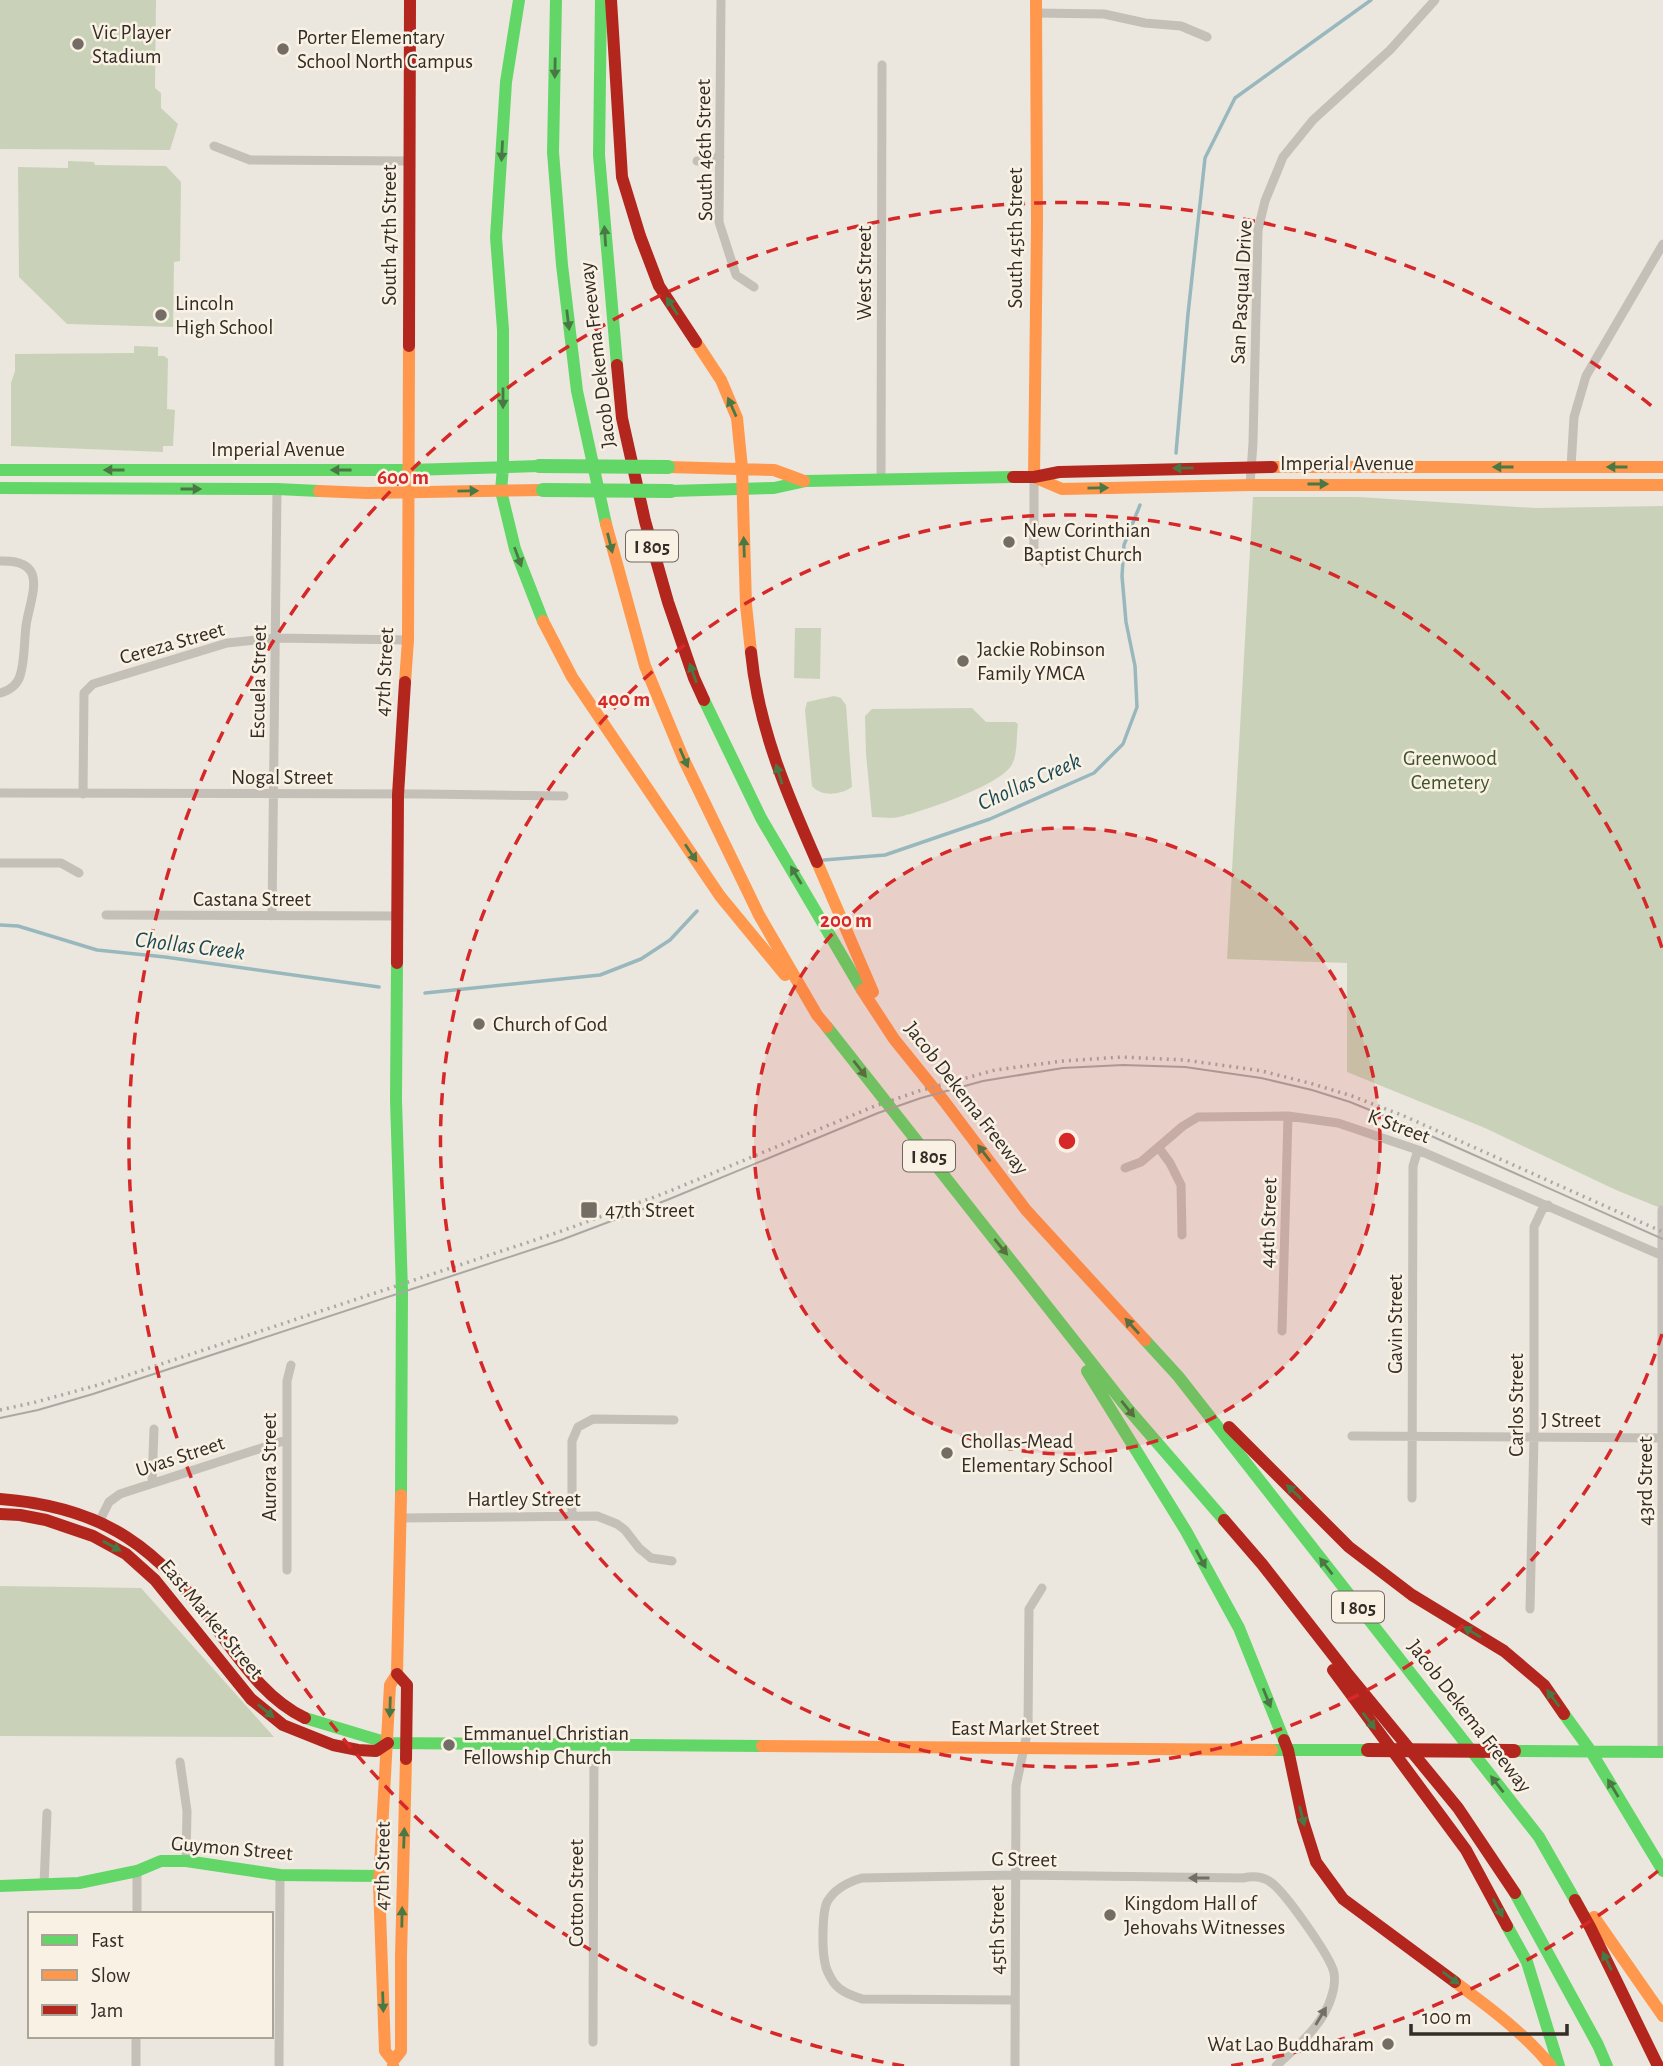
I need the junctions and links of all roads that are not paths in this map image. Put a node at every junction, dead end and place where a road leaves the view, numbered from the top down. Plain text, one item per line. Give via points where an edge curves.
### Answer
1 (410, 0) edge
2 (519, 0) edge
3 (555, 0) edge
4 (601, 0) edge
5 (611, 0) edge
6 (721, 0) edge
7 (1435, 0) edge
8 (1036, 7) edge
9 (1207, 37) dead end
10 (882, 65) dead end
11 (215, 146) dead end
12 (720, 158) junction
13 (410, 161) junction
14 (697, 162) dead end
15 (1663, 244) edge
16 (754, 287) dead end
17 (503, 467) junction
18 (1251, 467) junction
19 (1571, 467) junction
20 (1663, 467) edge
21 (742, 468) junction
22 (0, 470) edge
23 (410, 470) junction
24 (1034, 477) junction
25 (881, 480) junction
26 (806, 481) junction
27 (1250, 485) junction
28 (1663, 485) edge
29 (0, 488) edge
30 (277, 489) junction
31 (742, 490) junction
32 (501, 491) junction
33 (409, 493) junction
34 (0, 561) edge
35 (1045, 563) dead end
36 (276, 638) junction
37 (408, 640) junction
38 (0, 693) edge
39 (0, 793) edge
40 (83, 794) junction
41 (274, 794) junction
42 (398, 795) junction
43 (564, 796) dead end
44 (0, 863) edge
45 (79, 873) dead end
46 (106, 915) dead end
47 (272, 916) junction
48 (398, 916) junction
49 (817, 1015) junction
50 (894, 1039) junction
51 (1288, 1116) junction
52 (1159, 1148) junction
53 (1418, 1150) junction
54 (1125, 1168) dead end
55 (1548, 1205) junction
56 (1662, 1210) edge
57 (1182, 1235) dead end
58 (1661, 1255) junction
59 (1041, 1297) junction
60 (1282, 1331) dead end
61 (290, 1365) dead end
62 (1178, 1376) junction
63 (674, 1420) dead end
64 (154, 1429) dead end
65 (1352, 1436) dead end
66 (1412, 1437) junction
67 (1534, 1437) junction
68 (1662, 1438) edge
69 (286, 1440) junction
70 (152, 1483) junction
71 (1412, 1498) dead end
72 (0, 1499) edge
73 (0, 1514) edge
74 (20, 1515) junction
75 (572, 1516) junction
76 (401, 1518) junction
77 (99, 1522) junction
78 (672, 1562) dead end
79 (1262, 1563) junction
80 (287, 1570) dead end
81 (1042, 1588) dead end
82 (1530, 1609) dead end
83 (397, 1674) junction
84 (388, 1743) junction
85 (406, 1743) junction
86 (594, 1744) junction
87 (1024, 1749) junction
88 (1288, 1750) junction
89 (1590, 1751) junction
90 (1662, 1752) edge
91 (180, 1762) dead end
92 (47, 1813) dead end
93 (1539, 1837) junction
94 (186, 1861) junction
95 (137, 1871) junction
96 (1663, 1871) edge
97 (280, 1875) junction
98 (1015, 1875) junction
99 (379, 1876) junction
100 (0, 1885) edge
101 (44, 1885) junction
102 (136, 1912) edge
103 (1015, 2000) junction
104 (1663, 2016) edge
105 (136, 2038) edge
106 (593, 2042) dead end
107 (393, 2063) edge
108 (136, 2066) edge
109 (279, 2066) edge
110 (1015, 2066) edge
111 (1276, 2066) edge
112 (1551, 2066) edge
113 (1559, 2066) edge
114 (1607, 2066) edge
115 (1658, 2066) edge

1 - 13 main road, South 47th Street
2 -> 17 main road via 506,82 496,237 503,330
3 -> 49 main road, Jacob Dekema Freeway / I 805 via 553,152 562,265 577,391 610,541 645,666 684,760 759,915
50 -> 4 main road, Jacob Dekema Freeway / I 805 via 761,818 730,757 694,678 645,521 622,418 608,271 599,155
21 -> 5 main road via 737,418 721,380 659,286 622,177
6 - 12 street, South 46th Street
7 - 18 street, San Pasqual Drive via 1390,50 1312,120 1283,157 1265,201 1258,230
8 - 9 street via 1181,26
8 - 24 main road, South 45th Street
10 - 25 street, West Street
11 - 13 street via 250,160
12 - 14 street
12 - 16 street, South 46th Street via 719,222 736,275
13 - 23 main road, South 47th Street
15 - 19 street via 1586,376 1574,417
17 - 21 main road, Imperial Avenue, bridge
17 - 23 main road, Imperial Avenue
17 - 32 main road
19 -> 18 main road, Imperial Avenue
18 -> 24 main road, Imperial Avenue via 1059,472
18 - 27 street, San Pasqual Drive
20 -> 19 main road, Imperial Avenue
21 - 26 main road, Imperial Avenue via 774,470
21 - 31 main road
23 -> 22 main road, Imperial Avenue
23 - 33 main road, 47th Street
24 - 25 main road, Imperial Avenue
24 -> 27 main road, Imperial Avenue via 1062,489
24 - 35 street via 1034,552
25 - 26 main road, Imperial Avenue
26 - 31 main road, Imperial Avenue
27 -> 28 main road, Imperial Avenue
29 -> 30 main road, Imperial Avenue
30 - 33 main road, Imperial Avenue
30 - 36 street, Escuela Street
31 - 32 main road, Imperial Avenue, bridge
50 -> 31 main road via 783,785 763,722 746,605
33 -> 32 main road, Imperial Avenue
32 -> 49 main road via 519,561 542,620 572,677 720,896
33 - 37 main road, 47th Street
34 - 38 street via 22,564 31,572 35,586 20,676 14,686
36 - 37 street, Cereza Street
36 - 40 street, Cereza Street via 227,643 93,684 84,692
36 - 41 street, Escuela Street
37 - 42 main road, 47th Street
39 - 40 street, Nogal Street
40 - 41 street, Nogal Street
41 - 42 street, Nogal Street
41 - 47 street, Escuela Street
42 - 43 street, Nogal Street
42 - 48 main road, 47th Street
44 - 45 street via 61,863
46 - 47 street, Castana Street
47 - 48 street, Castana Street
48 - 76 main road, 47th Street
49 -> 59 main road, Jacob Dekema Freeway / I 805
62 -> 50 main road, Jacob Dekema Freeway / I 805 via 1026,1210
51 - 52 street, K Street via 1198,1117
51 - 53 street, K Street via 1338,1123
51 - 60 street, 44th Street
52 - 54 street, K Street
52 - 57 street via 1181,1185
53 - 55 street, K Street
53 - 66 street, Gavin Street via 1413,1166
55 - 58 street, K Street
55 - 67 street, Carlos Street via 1534,1227
56 - 58 street, 43rd Street
58 - 68 street, 43rd Street
59 -> 79 main road, Jacob Dekema Freeway / I 805 via 1128,1409
59 -> 88 main road via 1186,1531 1239,1628
61 - 69 street, Aurora Street
89 -> 62 main road via 1544,1685 1504,1651 1412,1595 1349,1546
93 -> 62 main road, Jacob Dekema Freeway / I 805
63 - 75 street via 593,1419 578,1427 572,1441
64 - 70 street
65 - 66 street, J Street
66 - 67 street, J Street
66 - 71 street, Gavin Street
67 - 68 street, J Street
67 - 82 street, Carlos Street
68 - 90 street, 43rd Street
69 - 70 street, Uvas Street
69 - 80 street, Aurora Street
70 - 77 street, Uvas Street via 109,1502
72 - 77 main road, East Market Street via 61,1507
73 - 74 main road, East Market Street
74 - 77 main road via 45,1512 93,1526
74 -> 84 main road, East Market Street via 93,1536 126,1554 155,1580 251,1699 283,1725 358,1750 376,1751
75 - 76 street, Hartley Street
75 - 78 street, Hartley Street via 617,1524 651,1558
76 - 83 main road, 47th Street
77 - 84 main road, East Market Street via 166,1566 241,1662 286,1707 321,1725
79 -> 113 main road via 1346,1689 1466,1850 1527,1962
79 - 114 main road, Jacob Dekema Freeway / I 805 via 1458,1808 1519,1898
81 - 87 street, 45th Street via 1029,1609
83 -> 84 main road, 47th Street via 390,1685
83 - 85 main road, 47th Street via 407,1685
84 - 85 main road, East Market Street
84 - 99 main road, 47th Street
85 - 86 main road, East Market Street
107 -> 85 main road, 47th Street via 401,2051
86 - 87 main road, East Market Street
86 - 106 street, Cotton Street
87 - 88 main road, East Market Street
87 - 98 street, 45th Street via 1016,1786
88 - 89 main road, East Market Street, bridge
88 -> 112 main road via 1317,1863 1343,1899 1489,2007
89 - 90 main road, East Market Street
96 -> 89 main road
91 - 94 street via 187,1811
92 - 101 street
93 - 104 main road
115 -> 93 main road, Jacob Dekema Freeway / I 805 via 1590,1927
94 - 95 main road, Guymon Street via 161,1861
94 - 97 main road, Guymon Street
95 - 101 main road, Guymon Street
95 - 102 street
97 - 99 main road, Guymon Street
97 - 109 street
98 - 103 street, 45th Street
98 - 103 street, G Street via 862,1878 844,1883 828,1901 824,1914 824,1962 835,1985 847,1994
111 -> 98 street, G Street via 1324,2014 1333,1993 1334,1972 1279,1888 1267,1879
99 -> 107 main road, 47th Street via 385,2051
100 - 101 main road, Guymon Street
103 - 110 street, 45th Street
105 - 108 street

